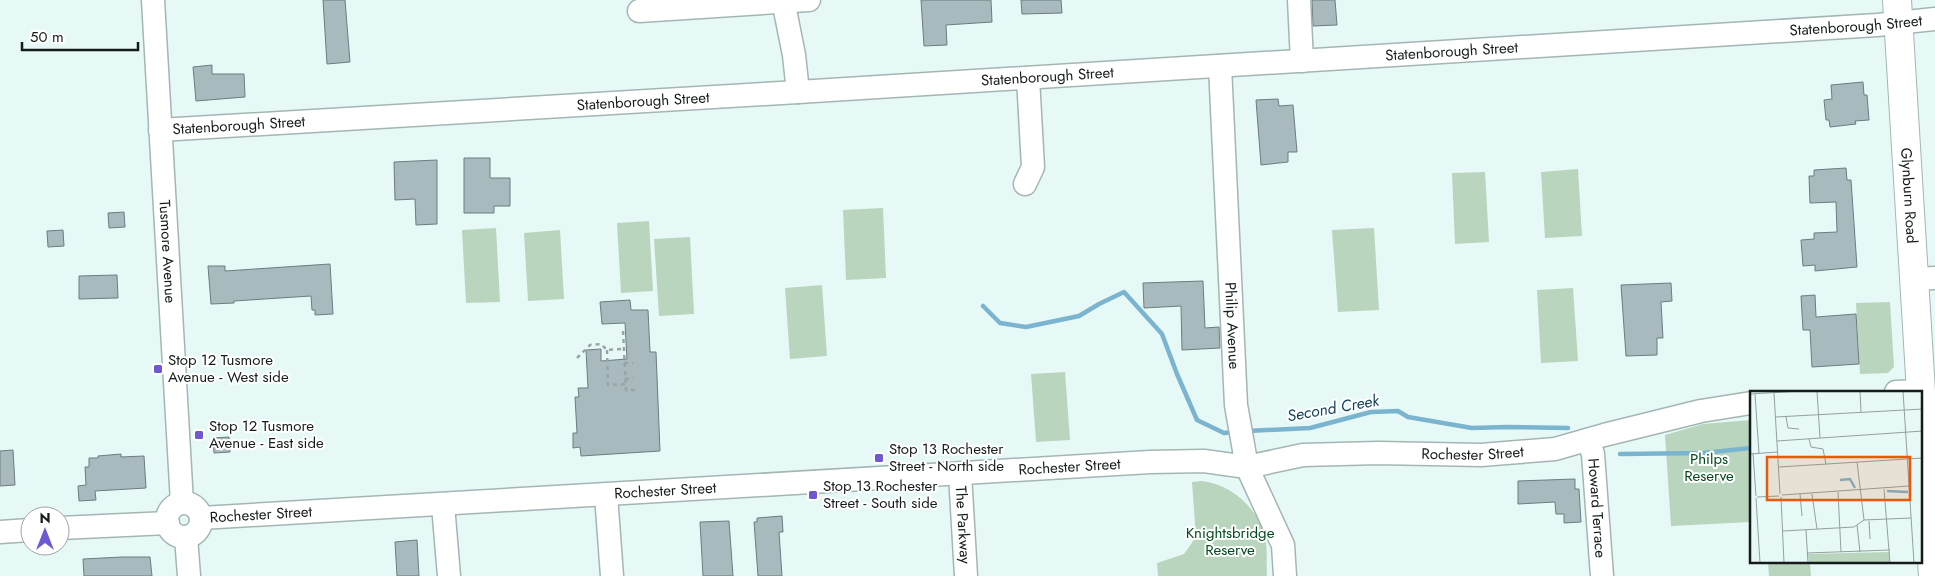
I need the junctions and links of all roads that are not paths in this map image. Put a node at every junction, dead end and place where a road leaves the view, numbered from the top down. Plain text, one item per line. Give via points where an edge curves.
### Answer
1 (152, 0) edge
2 (809, 0) edge
3 (1298, 0) edge
4 (784, 1) edge
5 (639, 10) dead end
6 (1898, 11) edge
7 (1935, 19) edge
8 (1302, 61) junction
9 (1220, 66) junction
10 (1028, 78) junction
11 (798, 92) junction
12 (160, 130) junction
13 (1025, 184) dead end
14 (1924, 279) edge
15 (1915, 391) edge
16 (1750, 403) edge
17 (1922, 433) edge
18 (1588, 440) junction
19 (1247, 467) junction
20 (960, 474) junction
21 (606, 495) junction
22 (182, 503) junction
23 (443, 505) junction
24 (201, 518) junction
25 (168, 523) junction
26 (70, 528) edge
27 (20, 531) edge
28 (0, 532) edge
29 (186, 537) junction
30 (189, 576) edge
31 (448, 576) edge
32 (612, 576) edge
33 (966, 576) edge
34 (1285, 576) edge
35 (1602, 576) edge
36 (1933, 576) edge

1 - 12 street, Tusmore Avenue
2 - 4 street
3 - 8 street
4 - 5 street
4 - 11 street
6 - 7 street, Statenborough Street
6 - 8 street, Statenborough Street
6 - 14 main road, Glynburn Road
8 - 9 street, Statenborough Street
9 - 10 street, Statenborough Street
9 - 19 street, Philip Avenue via 1236,405
10 - 11 street, Statenborough Street
10 - 13 street via 1033,167
11 - 12 street, Statenborough Street
12 - 22 street, Tusmore Avenue
14 - 15 main road, Glynburn Road
16 - 18 street, Rochester Street via 1701,411
17 - 36 main road, Glynburn Road
18 - 19 street, Rochester Street via 1556,449 1481,455 1303,455
18 - 35 street, Howard Terrace via 1593,454
19 - 20 street, Rochester Street via 1204,461
19 - 34 street, Philip Avenue via 1283,545
20 - 21 street, Rochester Street
20 - 33 street, The Parkway
21 - 23 street, Rochester Street
21 - 32 street
22 - 24 street via 193,505
22 - 25 street via 169,512
23 - 24 street, Rochester Street
23 - 31 street
24 - 29 street via 198,531
25 - 26 street
25 - 29 street via 174,534
27 - 28 street
29 - 30 street

